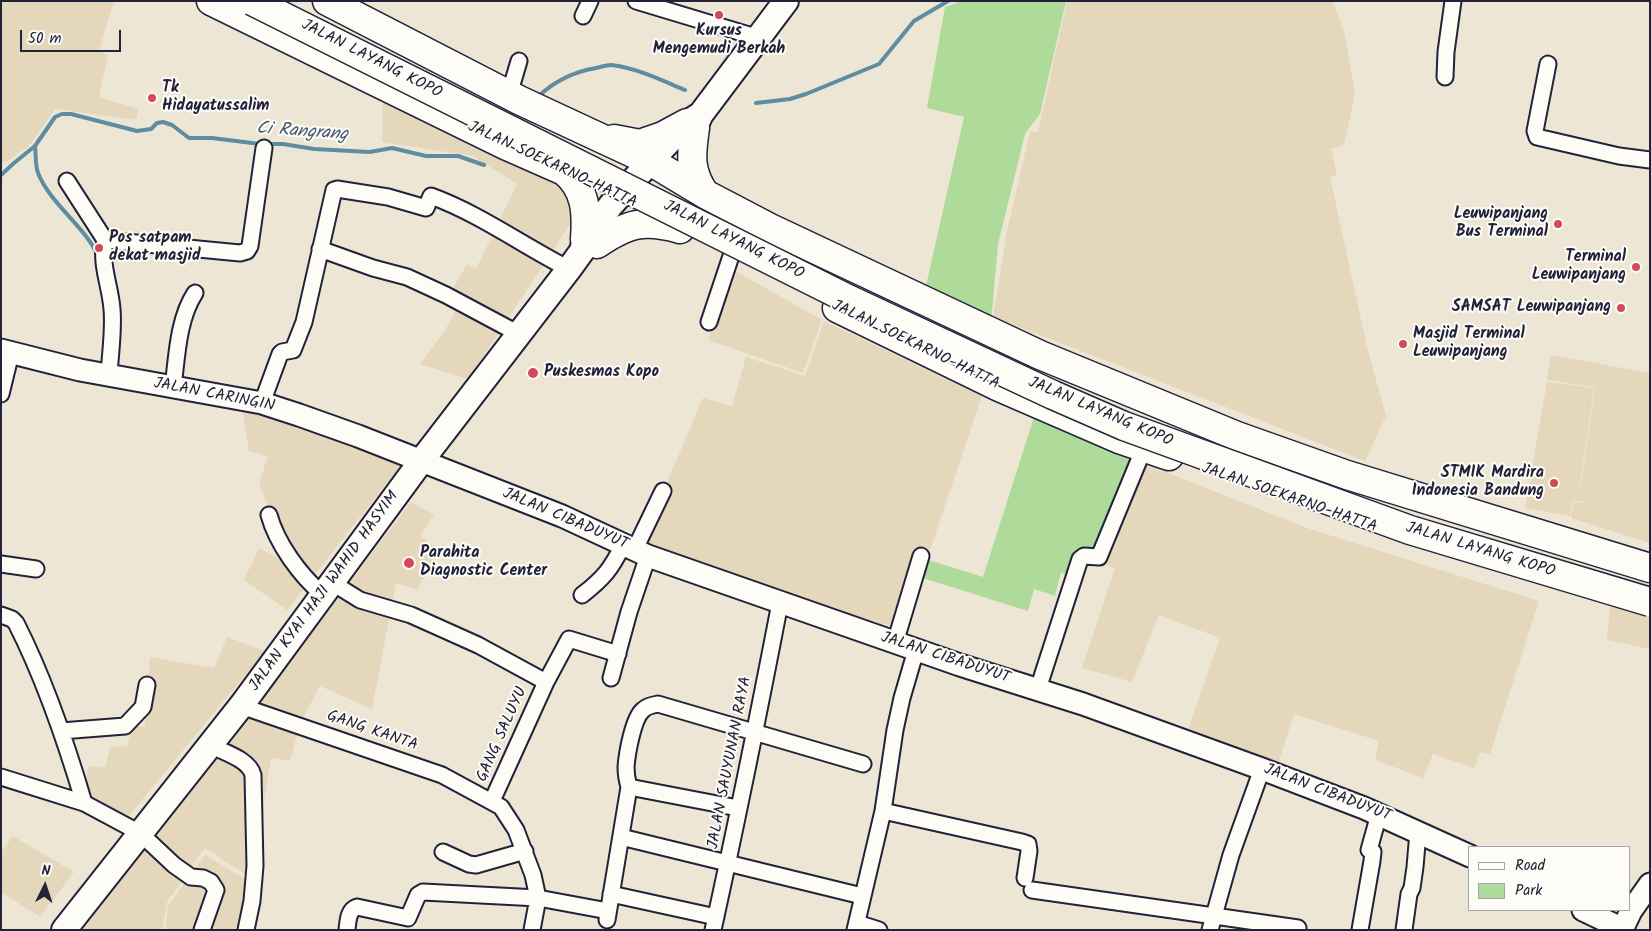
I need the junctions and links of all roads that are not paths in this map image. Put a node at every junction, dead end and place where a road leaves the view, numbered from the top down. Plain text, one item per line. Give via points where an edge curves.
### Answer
1 (211, 1) edge
2 (252, 1) edge
3 (288, 1) edge
4 (327, 1) edge
5 (590, 1) edge
6 (636, 1) edge
7 (786, 1) edge
8 (1453, 1) edge
9 (583, 16) dead end
10 (759, 38) junction
11 (519, 61) dead end
12 (1548, 64) dead end
13 (468, 73) junction
14 (1445, 77) dead end
15 (509, 95) junction
16 (449, 118) junction
17 (694, 122) junction
18 (588, 132) junction
19 (264, 148) dead end
20 (1650, 160) edge
21 (657, 165) junction
22 (564, 171) junction
23 (67, 182) dead end
24 (705, 194) junction
25 (625, 201) junction
26 (680, 230) junction
27 (105, 240) junction
28 (320, 249) junction
29 (583, 251) junction
30 (732, 253) junction
31 (829, 256) junction
32 (195, 293) dead end
33 (807, 293) junction
34 (709, 322) dead end
35 (519, 334) junction
36 (6, 351) edge
37 (109, 376) junction
38 (173, 387) junction
39 (1, 394) edge
40 (262, 403) junction
41 (1144, 448) junction
42 (422, 460) junction
43 (663, 491) dead end
44 (269, 515) dead end
45 (636, 550) junction
46 (921, 556) dead end
47 (1621, 559) junction
48 (1, 564) edge
49 (1650, 568) edge
50 (36, 569) dead end
51 (327, 588) junction
52 (1650, 588) edge
53 (582, 595) dead end
54 (1608, 601) junction
55 (1650, 602) edge
56 (780, 603) junction
57 (1650, 612) edge
58 (1, 615) edge
59 (896, 642) junction
60 (916, 650) junction
61 (618, 654) junction
62 (611, 678) dead end
63 (546, 682) junction
64 (146, 684) dead end
65 (1038, 689) junction
66 (241, 706) junction
67 (60, 731) junction
68 (754, 733) junction
69 (210, 745) junction
70 (863, 764) dead end
71 (1262, 769) junction
72 (1, 777) edge
73 (628, 787) junction
74 (490, 800) junction
75 (84, 803) junction
76 (738, 808) junction
77 (883, 811) junction
78 (1379, 814) junction
79 (1418, 832) junction
80 (140, 833) junction
81 (621, 837) junction
82 (524, 851) junction
83 (443, 852) dead end
84 (1468, 855) edge
85 (728, 865) junction
86 (1650, 884) edge
87 (611, 894) junction
88 (862, 896) junction
89 (538, 898) junction
90 (1585, 911) edge
91 (714, 923) edge
92 (1211, 923) edge
93 (856, 926) edge
94 (1298, 928) dead end
95 (1623, 929) edge
96 (64, 930) edge
97 (202, 930) edge
98 (246, 930) edge
99 (346, 930) edge
100 (532, 930) edge
101 (879, 930) edge
102 (1360, 930) edge
103 (1404, 930) edge

1 - 16 highway, JALAN SOEKARNO-HATTA
2 - 55 highway, JALAN LAYANG KOPO, bridge via 848,299 1124,426 1410,530
3 - 52 highway, JALAN LAYANG KOPO via 844,277 1128,410 1414,516
4 - 13 highway
5 - 9 street
6 - 10 street
7 - 10 main road, JALAN KYAI HAJI WAHID HASYIM
8 - 14 street
10 - 17 main road, JALAN KYAI HAJI WAHID HASYIM
11 - 15 street
12 - 20 street via 1535,131 1537,137
13 - 15 highway
13 - 16 highway via 482,88 480,108 470,117
15 - 18 highway
16 - 22 highway, JALAN SOEKARNO-HATTA
17 - 18 highway via 640,144
17 - 21 main road, JALAN KYAI HAJI WAHID HASYIM
17 - 24 highway via 693,171
18 - 21 highway
19 - 27 street via 247,251 240,253
21 - 24 highway
21 - 25 main road, JALAN KYAI HAJI WAHID HASYIM
22 - 25 highway, JALAN SOEKARNO-HATTA
22 - 29 highway via 581,192 586,208
23 - 27 street
24 - 31 highway
25 - 26 highway, JALAN SOEKARNO-HATTA
25 - 29 main road, JALAN KYAI HAJI WAHID HASYIM
26 - 29 highway via 657,223 639,224 613,233
26 - 30 highway, JALAN SOEKARNO-HATTA
27 - 37 street via 102,254 112,312
28 - 29 street via 336,189 388,197 426,208 431,196 502,230
28 - 35 street via 410,279
28 - 40 street via 304,322 295,346 280,354
29 - 35 main road, JALAN KYAI HAJI WAHID HASYIM
30 - 33 highway, JALAN SOEKARNO-HATTA
30 - 34 street
31 - 33 highway via 810,255 800,264 796,276
31 - 47 highway via 1040,355 1237,436 1354,478
32 - 38 street via 181,334
33 - 41 highway, JALAN SOEKARNO-HATTA via 999,387
35 - 42 main road, JALAN KYAI HAJI WAHID HASYIM
36 - 37 street, JALAN CARINGIN
36 - 39 street
37 - 38 street, JALAN CARINGIN
38 - 40 street, JALAN CARINGIN
40 - 42 street, JALAN CARINGIN
41 - 54 highway, JALAN SOEKARNO-HATTA via 1424,546
41 - 65 street via 1099,556 1080,559
42 - 45 street, JALAN CIBADUYUT via 562,516
42 - 51 main road, JALAN KYAI HAJI WAHID HASYIM
43 - 45 street
44 - 51 street via 275,534 292,561 313,586
45 - 53 street via 612,566
45 - 56 street, JALAN CIBADUYUT
45 - 61 street via 629,612
46 - 59 street
47 - 49 highway
47 - 54 highway via 1632,566 1637,584 1626,599
48 - 50 street
51 - 63 street via 411,615 478,645
51 - 66 main road, JALAN KYAI HAJI WAHID HASYIM
54 - 57 highway, JALAN SOEKARNO-HATTA
56 - 59 street, JALAN CIBADUYUT
56 - 68 street, JALAN SAUYUNAN RAYA
58 - 67 street via 16,623 35,659
59 - 60 street, JALAN CIBADUYUT
60 - 65 street, JALAN CIBADUYUT
60 - 77 street via 897,722
61 - 62 street
61 - 63 street, GANG SALUYU via 569,639
63 - 74 street, GANG SALUYU
64 - 67 street via 143,707 125,726
65 - 71 street, JALAN CIBADUYUT
66 - 69 main road, JALAN KYAI HAJI WAHID HASYIM
66 - 74 street, GANG KANTA via 442,775
67 - 75 street
68 - 70 street
68 - 73 street via 658,704 647,707 638,717 629,750 626,768
68 - 76 street, JALAN SAUYUNAN RAYA
69 - 80 main road, JALAN KYAI HAJI WAHID HASYIM
69 - 98 street via 251,769 256,866
71 - 78 street, JALAN CIBADUYUT
71 - 92 street
72 - 75 street
73 - 76 street
73 - 81 street
74 - 82 street, GANG KANTA via 503,809
75 - 80 street
76 - 85 street, JALAN SAUYUNAN RAYA
77 - 88 street
77 - 92 street via 1028,844 1029,884
78 - 79 street, JALAN CIBADUYUT
78 - 102 street via 1369,850 1373,852 1372,861
79 - 84 street, JALAN CIBADUYUT
79 - 103 street
80 - 96 main road, JALAN KYAI HAJI WAHID HASYIM
80 - 97 street via 190,877 211,882 216,890
81 - 85 street
81 - 87 street
82 - 83 street via 476,865
82 - 89 street, GANG KANTA
85 - 88 street
85 - 91 street, JALAN SAUYUNAN RAYA
86 - 95 street
87 - 89 street via 608,916
87 - 91 street
88 - 93 street
89 - 99 street via 423,892 418,895 408,918 357,907 351,911
89 - 100 street
90 - 95 street
92 - 94 street
93 - 101 street

